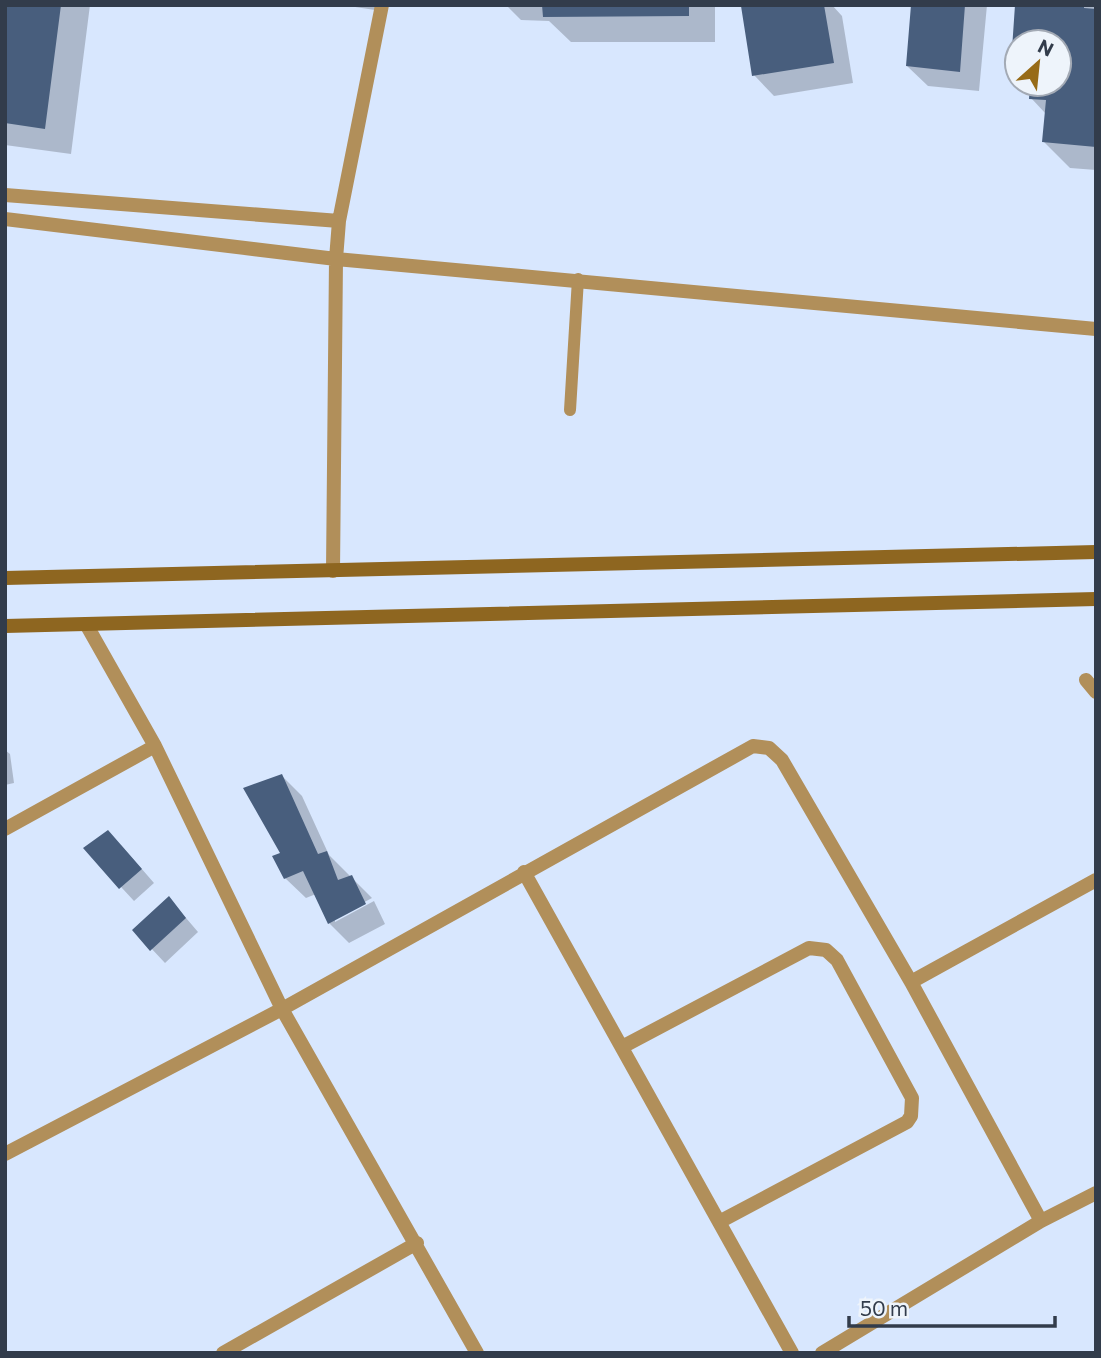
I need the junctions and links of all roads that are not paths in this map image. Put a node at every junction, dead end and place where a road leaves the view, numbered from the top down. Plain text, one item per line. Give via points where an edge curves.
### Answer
1 (382, 5) edge
2 (5, 195) edge
3 (5, 219) edge
4 (339, 221) junction
5 (335, 259) junction
6 (578, 279) junction
7 (1096, 329) edge
8 (570, 410) dead end
9 (1096, 552) edge
10 (333, 571) junction
11 (5, 578) edge
12 (1096, 599) edge
13 (86, 624) junction
14 (5, 626) edge
15 (1086, 680) dead end
16 (1096, 692) edge
17 (155, 746) junction
18 (5, 829) edge
19 (524, 872) junction
20 (1096, 880) edge
21 (911, 982) junction
22 (282, 1009) junction
23 (622, 1047) junction
24 (5, 1154) edge
25 (1096, 1193) edge
26 (1041, 1221) junction
27 (719, 1222) junction
28 (417, 1243) junction
29 (223, 1353) edge
30 (477, 1353) edge
31 (792, 1353) edge
32 (822, 1353) edge

1 - 4 street
2 - 4 street
3 - 5 street
4 - 5 street
5 - 6 street
5 - 10 street
6 - 7 street
6 - 8 lane
9 - 10 main road
10 - 11 main road
12 - 13 main road
13 - 14 main road
13 - 17 street
15 - 16 street
17 - 18 street
17 - 22 street
19 - 21 street via 753,746 769,748 782,760
19 - 22 street
19 - 23 street
20 - 21 street
21 - 26 street
22 - 24 street
22 - 28 street
23 - 27 street
23 - 27 street via 809,948 826,950 837,960 912,1098 911,1116
25 - 26 street
26 - 32 street
27 - 31 street
28 - 29 street
28 - 30 street

